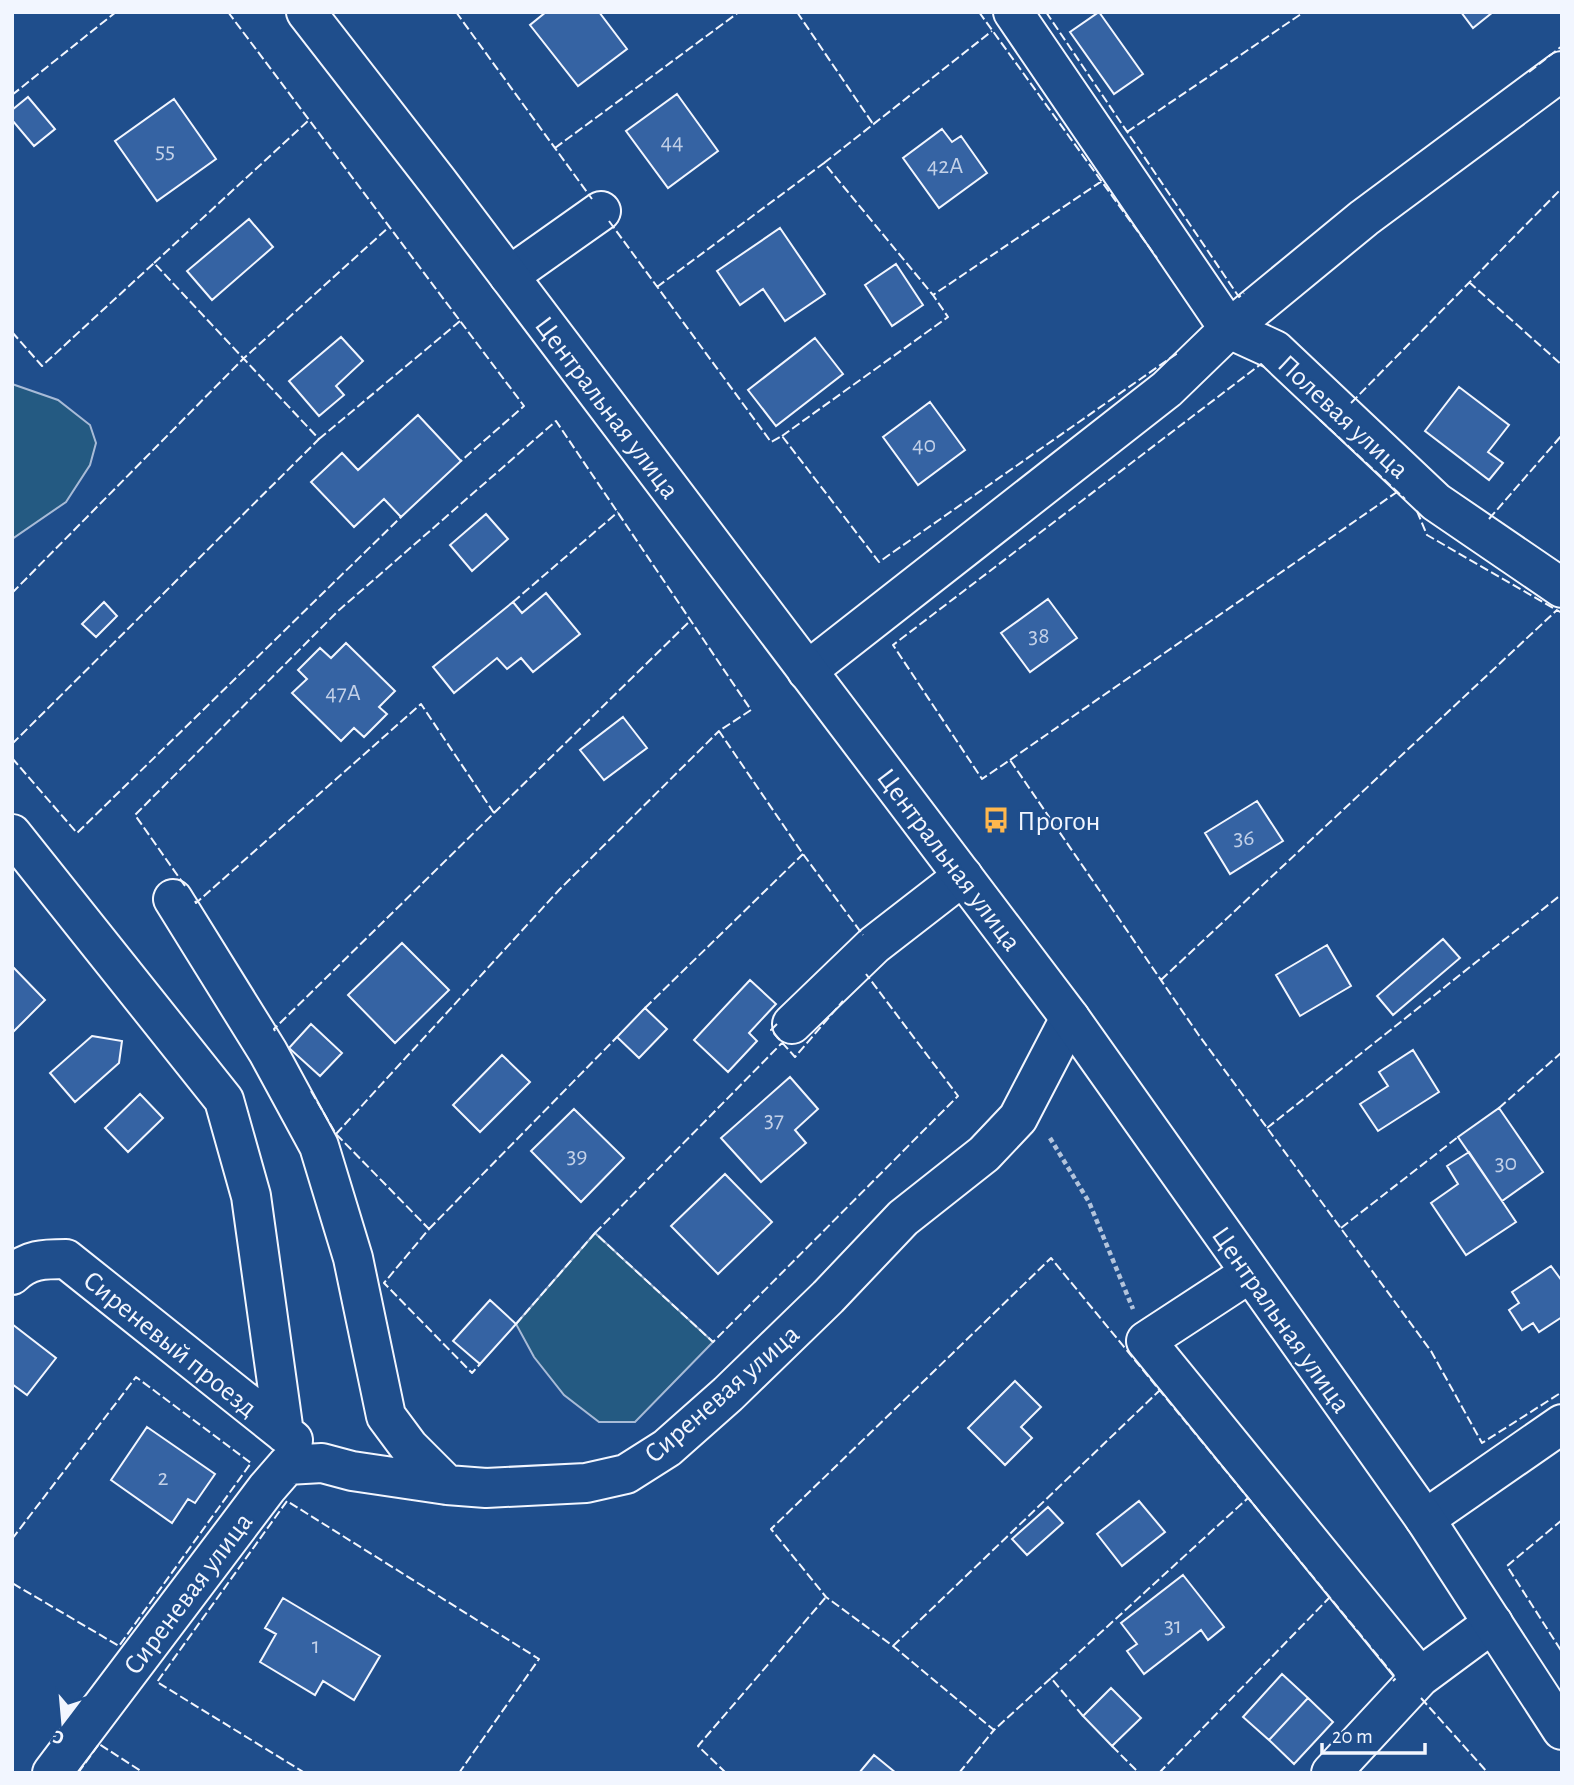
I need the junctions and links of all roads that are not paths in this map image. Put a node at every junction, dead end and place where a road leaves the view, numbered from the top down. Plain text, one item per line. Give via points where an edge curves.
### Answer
1 (306, 12) edge
2 (1013, 12) edge
3 (1562, 71) edge
4 (601, 211) dead end
5 (509, 276) junction
6 (1229, 329) junction
7 (1562, 588) edge
8 (807, 671) junction
9 (12, 834) edge
10 (962, 876) junction
11 (173, 899) dead end
12 (1070, 1018) junction
13 (792, 1024) dead end
14 (1250, 1273) junction
15 (12, 1275) edge
16 (1562, 1424) edge
17 (284, 1433) junction
18 (322, 1463) junction
19 (447, 1485) junction
20 (1425, 1519) junction
21 (1493, 1623) junction
22 (1420, 1677) junction
23 (1562, 1730) edge
24 (52, 1773) edge
25 (1331, 1773) edge

1 - 5 street, Центральная улица
2 - 6 street
3 - 6 street via 1364,218
4 - 5 street
5 - 8 street, Центральная улица
6 - 7 street, Полевая улица via 1275,350 1436,502
6 - 8 street via 1167,389
8 - 10 street, Центральная улица
9 - 17 street via 224,1100 251,1196
10 - 12 street, Центральная улица
10 - 13 street via 874,945
11 - 19 street via 268,1052 319,1146 353,1258 386,1416
12 - 14 street, Центральная улица
12 - 19 street, Сиреневая улица via 1018,1118 984,1154 903,1218 758,1365 667,1448 626,1474 586,1483 486,1488
14 - 20 street, Центральная улица
14 - 22 street via 1146,1341
15 - 17 street, Сиреневый проезд via 40,1259 65,1259
16 - 20 street
17 - 18 street, Сиреневый проезд
18 - 19 street, Сиреневая улица
18 - 24 street, Сиреневая улица via 287,1465
20 - 21 street, Центральная улица
21 - 22 street
21 - 23 street, Центральная улица
22 - 25 street

